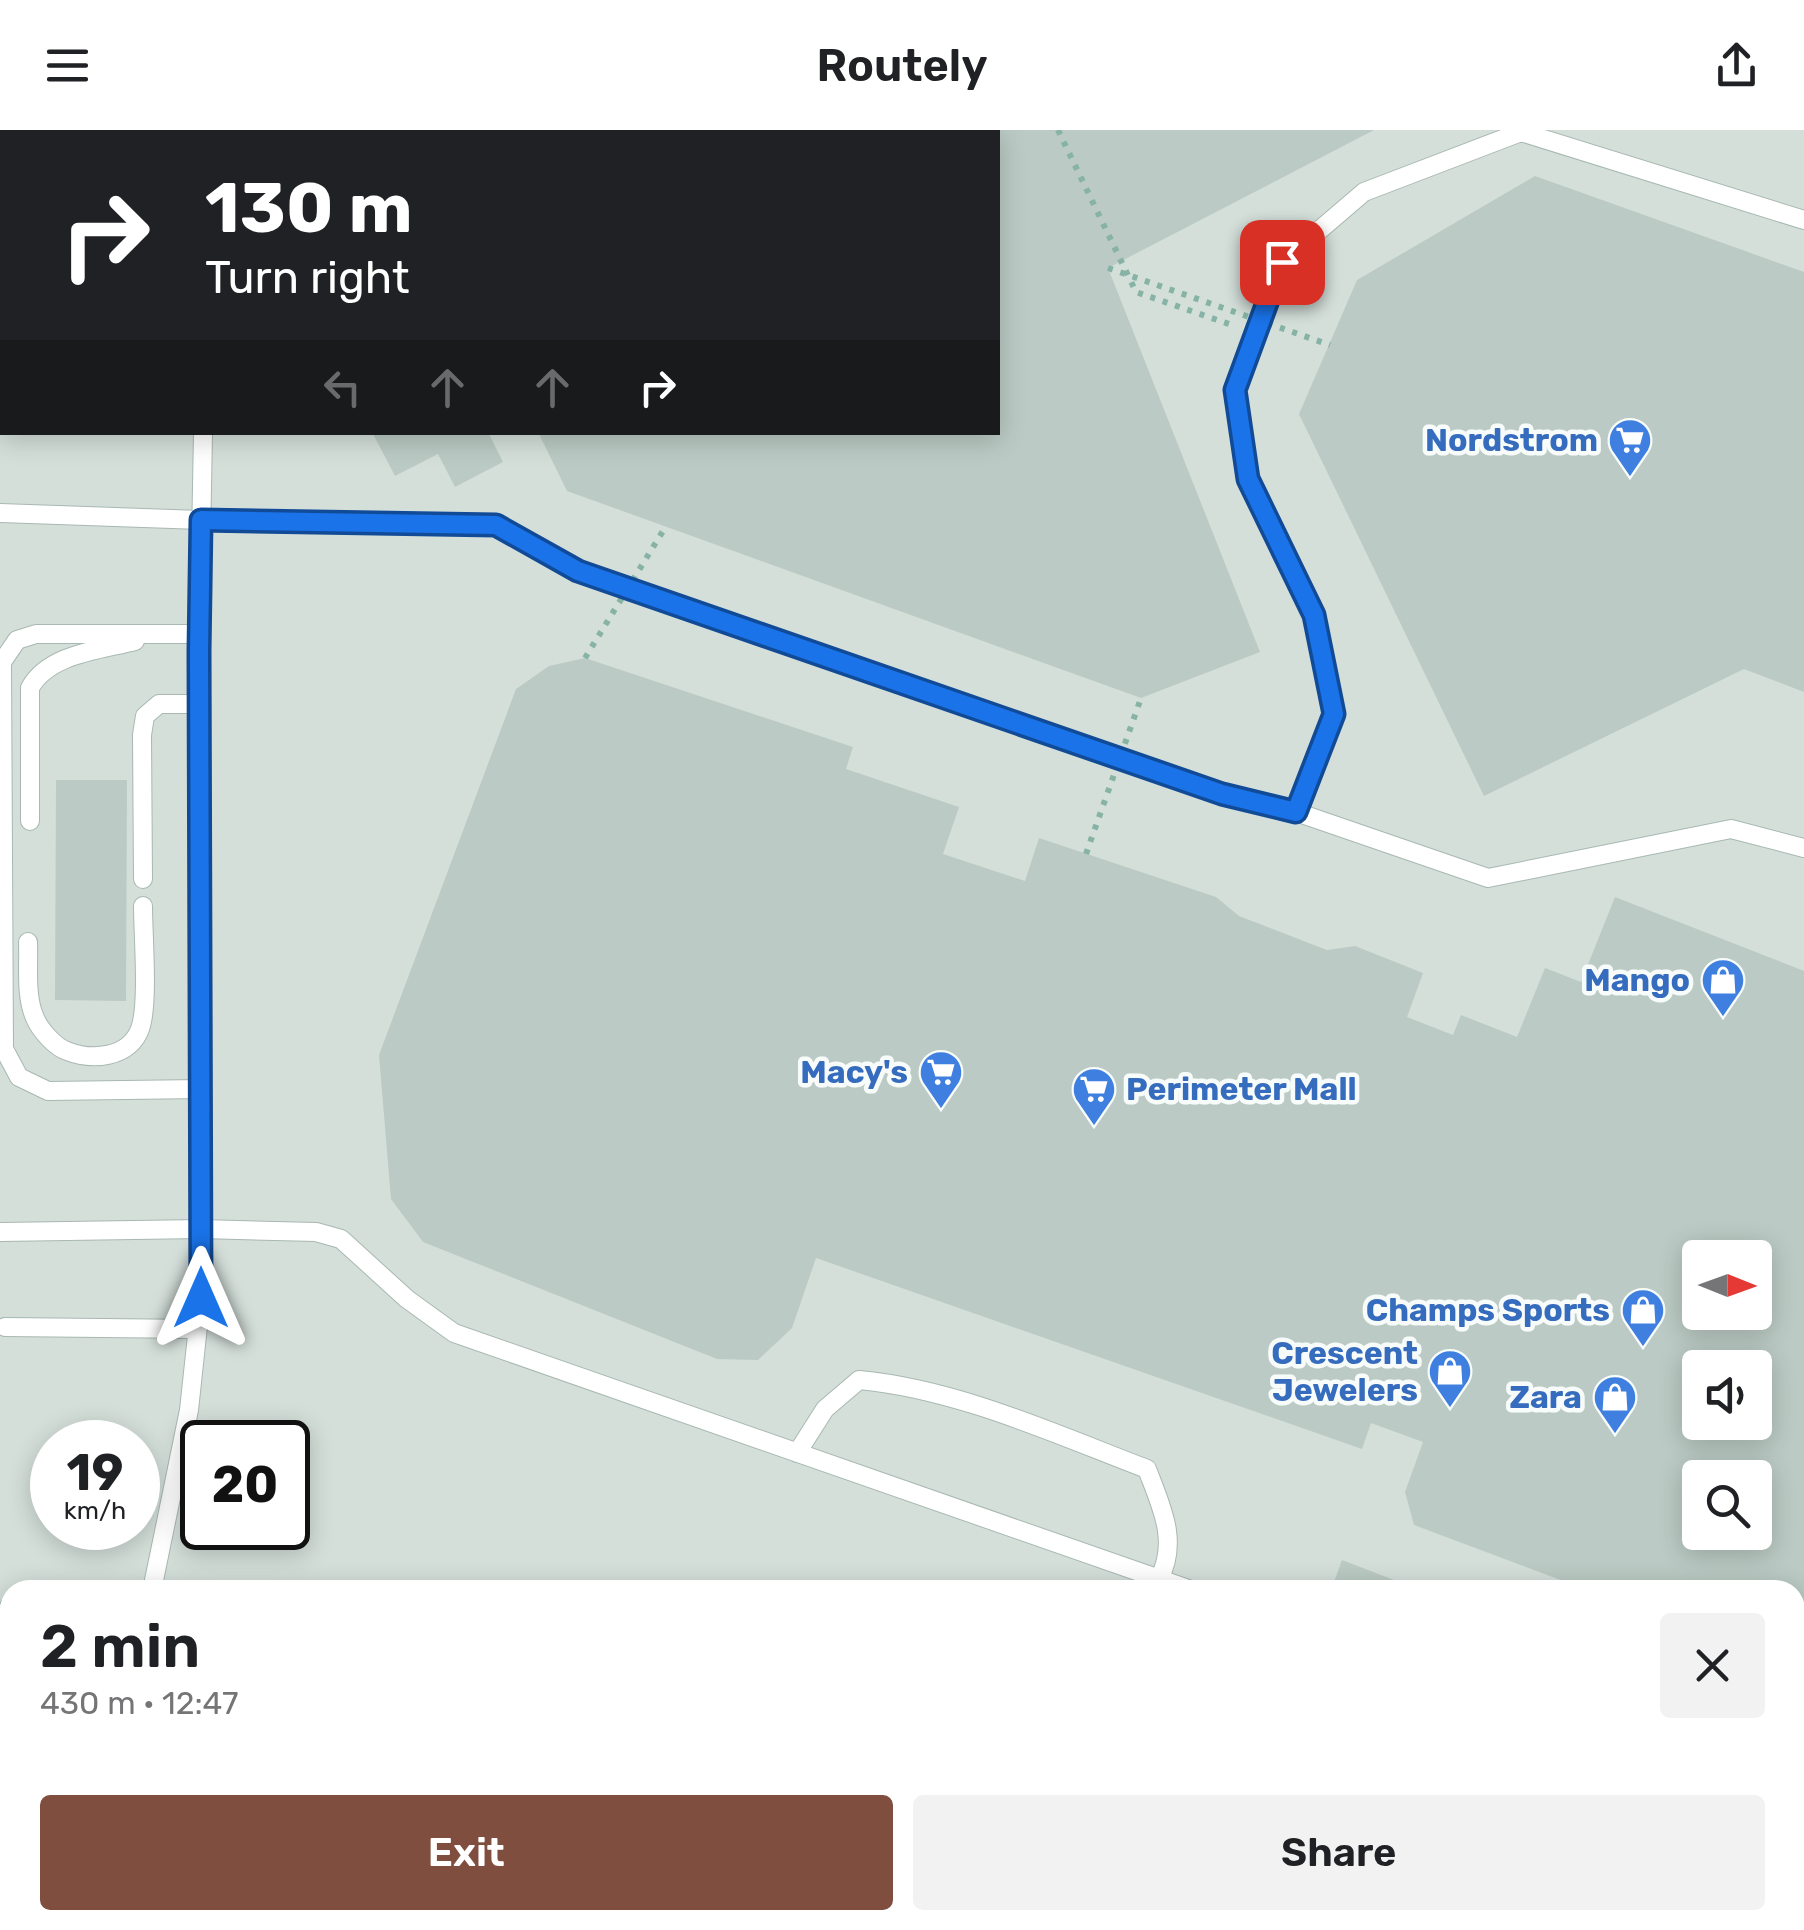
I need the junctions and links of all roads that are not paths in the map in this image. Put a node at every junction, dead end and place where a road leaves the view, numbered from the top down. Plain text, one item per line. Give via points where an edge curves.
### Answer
1 (1521, 131) edge
2 (1804, 220) edge
3 (203, 435) edge
4 (0, 513) edge
5 (201, 520) junction
6 (160, 634) junction
7 (200, 634) junction
8 (200, 704) junction
9 (1296, 812) junction
10 (30, 821) dead end
11 (1804, 848) edge
12 (142, 879) dead end
13 (144, 906) dead end
14 (28, 942) dead end
15 (201, 1088) junction
16 (201, 1228) junction
17 (0, 1232) edge
18 (4, 1327) dead end
19 (198, 1329) junction
20 (796, 1453) junction
21 (1159, 1579) junction
22 (154, 1580) edge
23 (1162, 1580) edge

1 - 2 lane
1 - 9 lane via 1364,192 1282,262 1235,390 1248,479 1314,615 1334,714
3 - 5 lane
4 - 5 lane
5 - 7 lane
5 - 9 lane via 496,525 578,571 1222,794
6 - 7 lane
6 - 10 lane via 65,658 37,676 30,688
6 - 15 lane via 36,634 16,640 2,662 4,1049 19,1077 48,1091
7 - 8 lane
8 - 12 lane via 159,704 146,716
8 - 15 lane
9 - 11 lane via 1488,878 1731,829
13 - 14 lane via 144,1013 130,1046 114,1054 64,1051 35,1020
15 - 16 lane
16 - 17 lane
16 - 19 lane
16 - 20 lane via 316,1232 341,1239 454,1334
18 - 19 lane
19 - 22 lane via 189,1410
20 - 21 lane
20 - 21 lane via 825,1409 859,1380 1006,1415 1147,1469 1166,1521 1168,1561
21 - 23 lane

